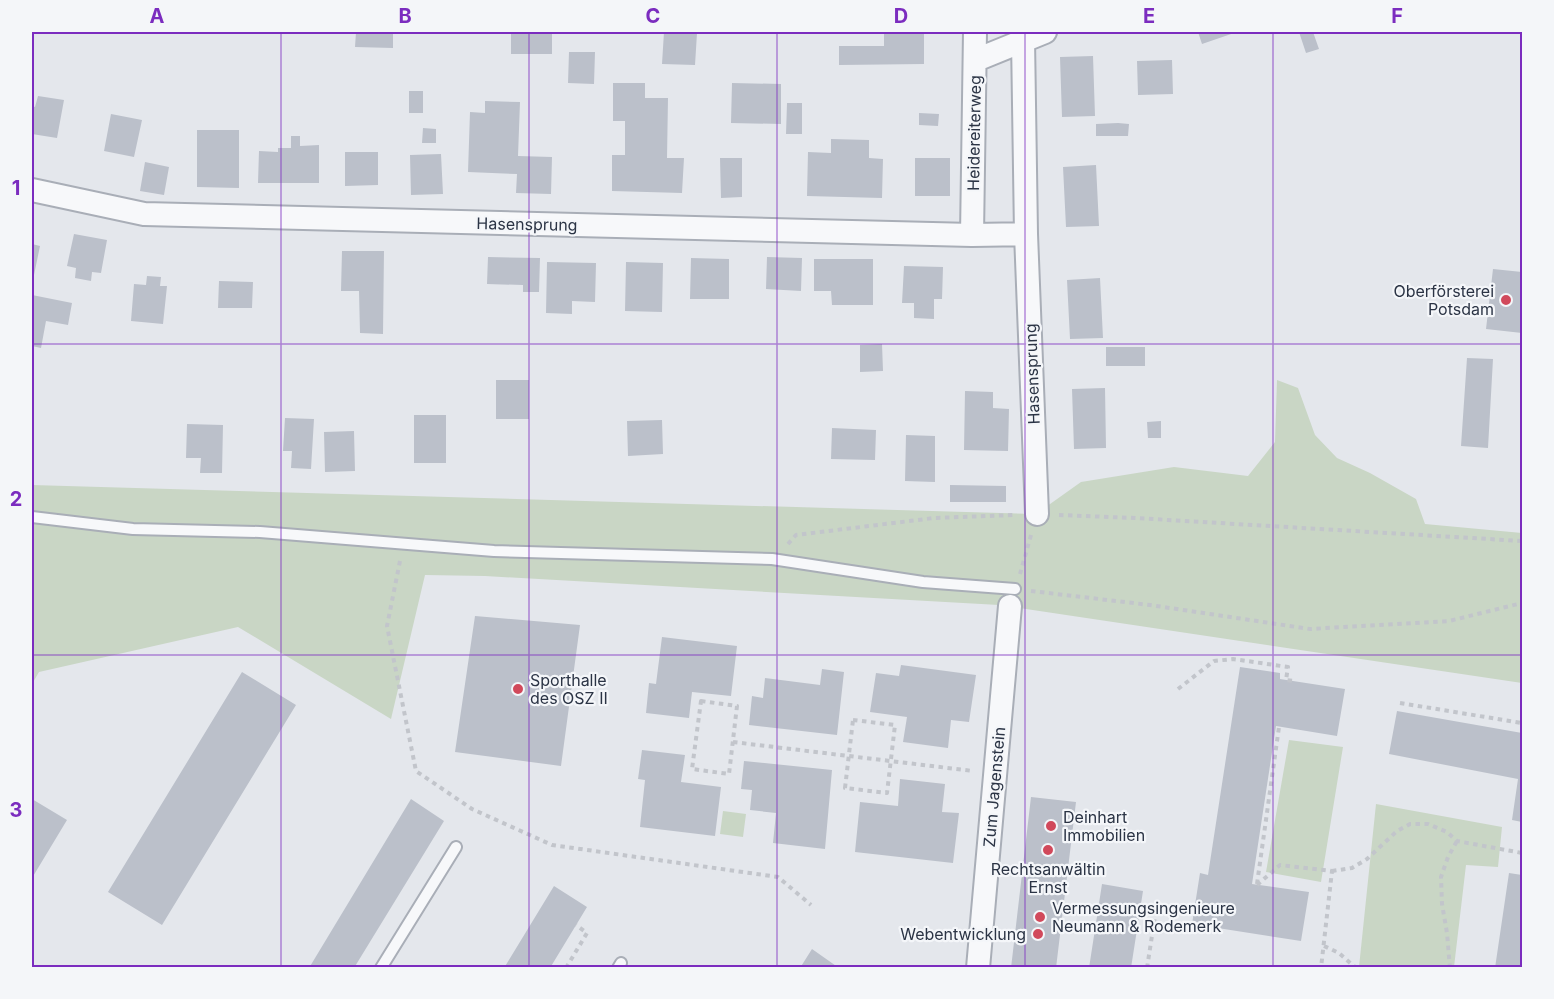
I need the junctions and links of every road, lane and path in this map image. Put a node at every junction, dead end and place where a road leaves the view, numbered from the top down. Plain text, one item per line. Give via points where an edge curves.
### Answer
1 (975, 32) edge
2 (1034, 35) edge
3 (976, 60) junction
4 (32, 190) edge
5 (1026, 234) junction
6 (972, 235) junction
7 (1037, 514) junction
8 (32, 517) edge
9 (1522, 542) edge
10 (403, 544) junction
11 (772, 559) junction
12 (1013, 598) junction
13 (1522, 603) edge
14 (1294, 681) dead end
15 (1178, 689) dead end
16 (1400, 703) dead end
17 (1522, 723) edge
18 (1279, 727) dead end
19 (733, 742) junction
20 (849, 756) junction
21 (891, 761) junction
22 (995, 774) junction
23 (1457, 841) junction
24 (456, 847) dead end
25 (1522, 853) edge
26 (1332, 871) junction
27 (1158, 897) dead end
28 (811, 905) dead end
29 (576, 926) dead end
30 (1324, 946) junction
31 (381, 968) edge
32 (566, 968) edge
33 (978, 968) edge
34 (1147, 968) edge
35 (1321, 968) edge
36 (1356, 968) edge
37 (1450, 968) edge

1 - 3 street, Heidereiterweg
2 - 3 street
2 - 5 street, Hasensprung
3 - 6 street, Heidereiterweg
4 - 6 street, Hasensprung via 144,214
5 - 6 street, Hasensprung
5 - 7 street, Hasensprung
7 - 9 path
7 - 11 path via 934,518 796,535
7 - 12 path
8 - 10 lane via 133,529 260,532
10 - 11 lane via 494,551
10 - 28 path via 387,626 416,771 472,809 552,845 778,877
11 - 12 lane
12 - 13 path via 1150,606 1310,629 1449,621
12 - 22 street, Zum Jagenstein
14 - 15 path via 1286,680 1288,667 1233,659 1215,661
16 - 17 path
18 - 26 path via 1257,885 1280,865
19 - 19 path via 737,706 701,702 692,769 729,774
19 - 20 path
20 - 21 path
20 - 21 path via 845,788 887,793
20 - 21 path via 853,720 874,722 896,725
21 - 22 path
22 - 33 street, Zum Jagenstein
23 - 25 path
23 - 26 path via 1428,824 1410,824 1367,859 1352,868
23 - 37 path via 1441,877
24 - 31 lane
26 - 30 path
27 - 34 path
29 - 32 path via 587,933
30 - 35 path
30 - 36 path

